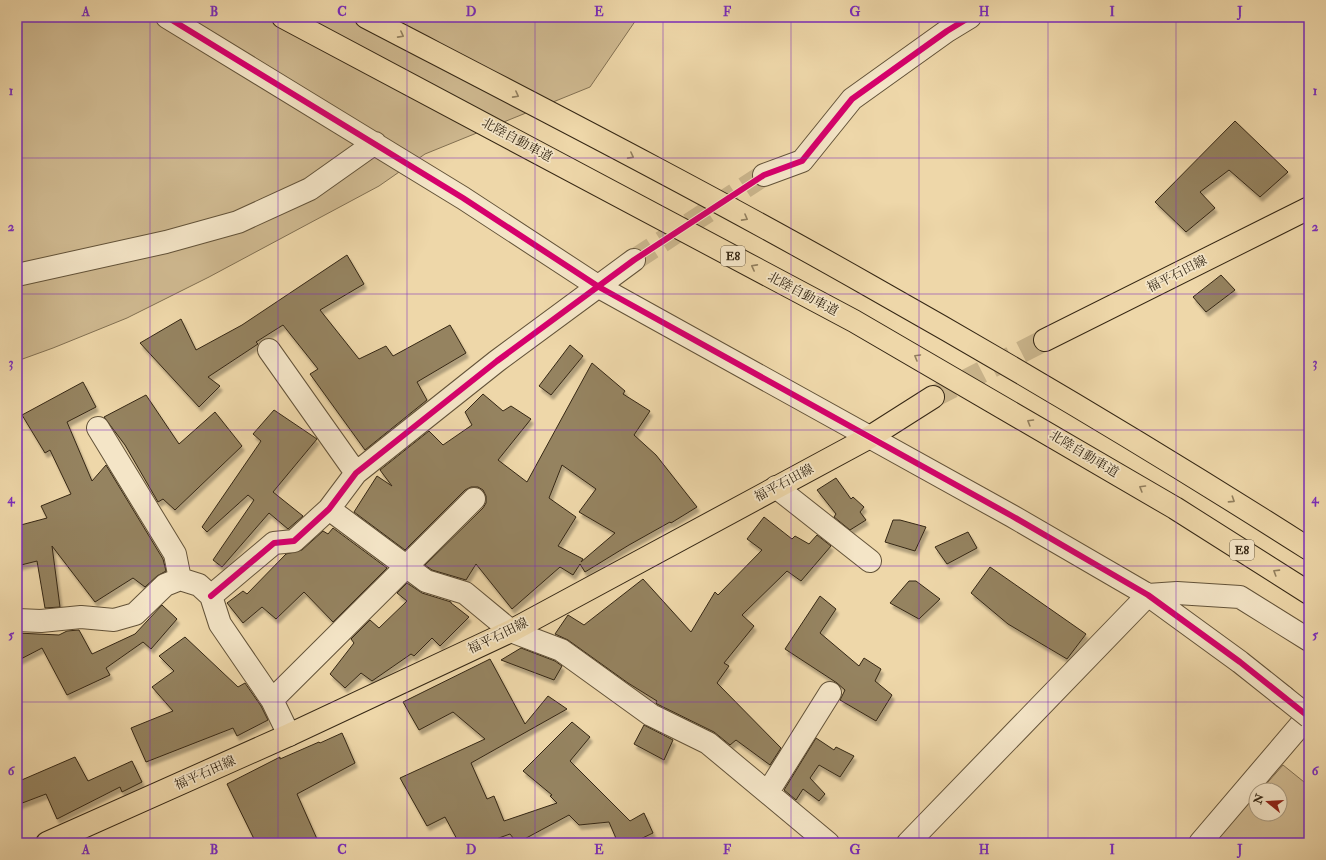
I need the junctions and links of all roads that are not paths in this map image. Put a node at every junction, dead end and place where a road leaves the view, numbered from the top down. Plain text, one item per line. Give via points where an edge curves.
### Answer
1 (167, 17) edge
2 (283, 17) edge
3 (366, 17) edge
4 (970, 17) edge
5 (375, 143) junction
6 (764, 175) tunnel mouth
7 (1309, 208) edge
8 (634, 260) tunnel mouth
9 (17, 275) edge
10 (599, 287) junction
11 (1046, 340) tunnel mouth
12 (269, 350) dead end
13 (933, 397) tunnel mouth
14 (98, 428) dead end
15 (870, 437) junction
16 (356, 473) junction
17 (776, 487) junction
18 (474, 499) dead end
19 (329, 509) junction
20 (1309, 549) edge
21 (870, 561) dead end
22 (406, 568) junction
23 (180, 579) junction
24 (1309, 593) edge
25 (1148, 595) junction
26 (211, 596) junction
27 (17, 620) edge
28 (511, 630) junction
29 (1309, 640) edge
30 (830, 692) dead end
31 (272, 700) junction
32 (1309, 716) edge
33 (289, 735) junction
34 (768, 792) junction
35 (53, 842) edge
36 (828, 843) edge
37 (908, 843) edge
38 (1200, 843) edge

1 - 5 street
24 -> 2 main road, 北陸自動車道 / E8 via 1175,508 847,318
3 -> 20 main road via 869,285 1199,479
4 - 6 street via 852,99 802,162
5 - 9 street via 310,189 238,222 166,242
5 - 10 street
7 - 11 main road, 福平石田線
8 - 10 street
10 - 15 street
10 - 16 street via 497,361
12 - 16 street
13 - 15 main road, 福平石田線
14 - 23 street via 175,554
15 - 17 main road, 福平石田線
15 - 25 street
16 - 19 street
17 - 21 street
17 - 28 main road, 福平石田線
18 - 22 street
19 - 22 street
19 - 26 street via 294,541 274,543
22 - 28 street via 426,581 465,593
22 - 31 street
23 - 26 street via 199,585
23 - 27 street via 165,584 135,614 114,620 81,617 41,621
25 - 29 street via 1177,592 1240,597
25 - 32 street, bridge
25 - 37 street
26 - 31 street via 220,624
28 - 33 main road, 福平石田線
28 - 34 street via 561,650 651,715 708,743
30 - 34 street
31 - 33 street
32 - 38 street
33 - 35 main road, 福平石田線
34 - 36 street

